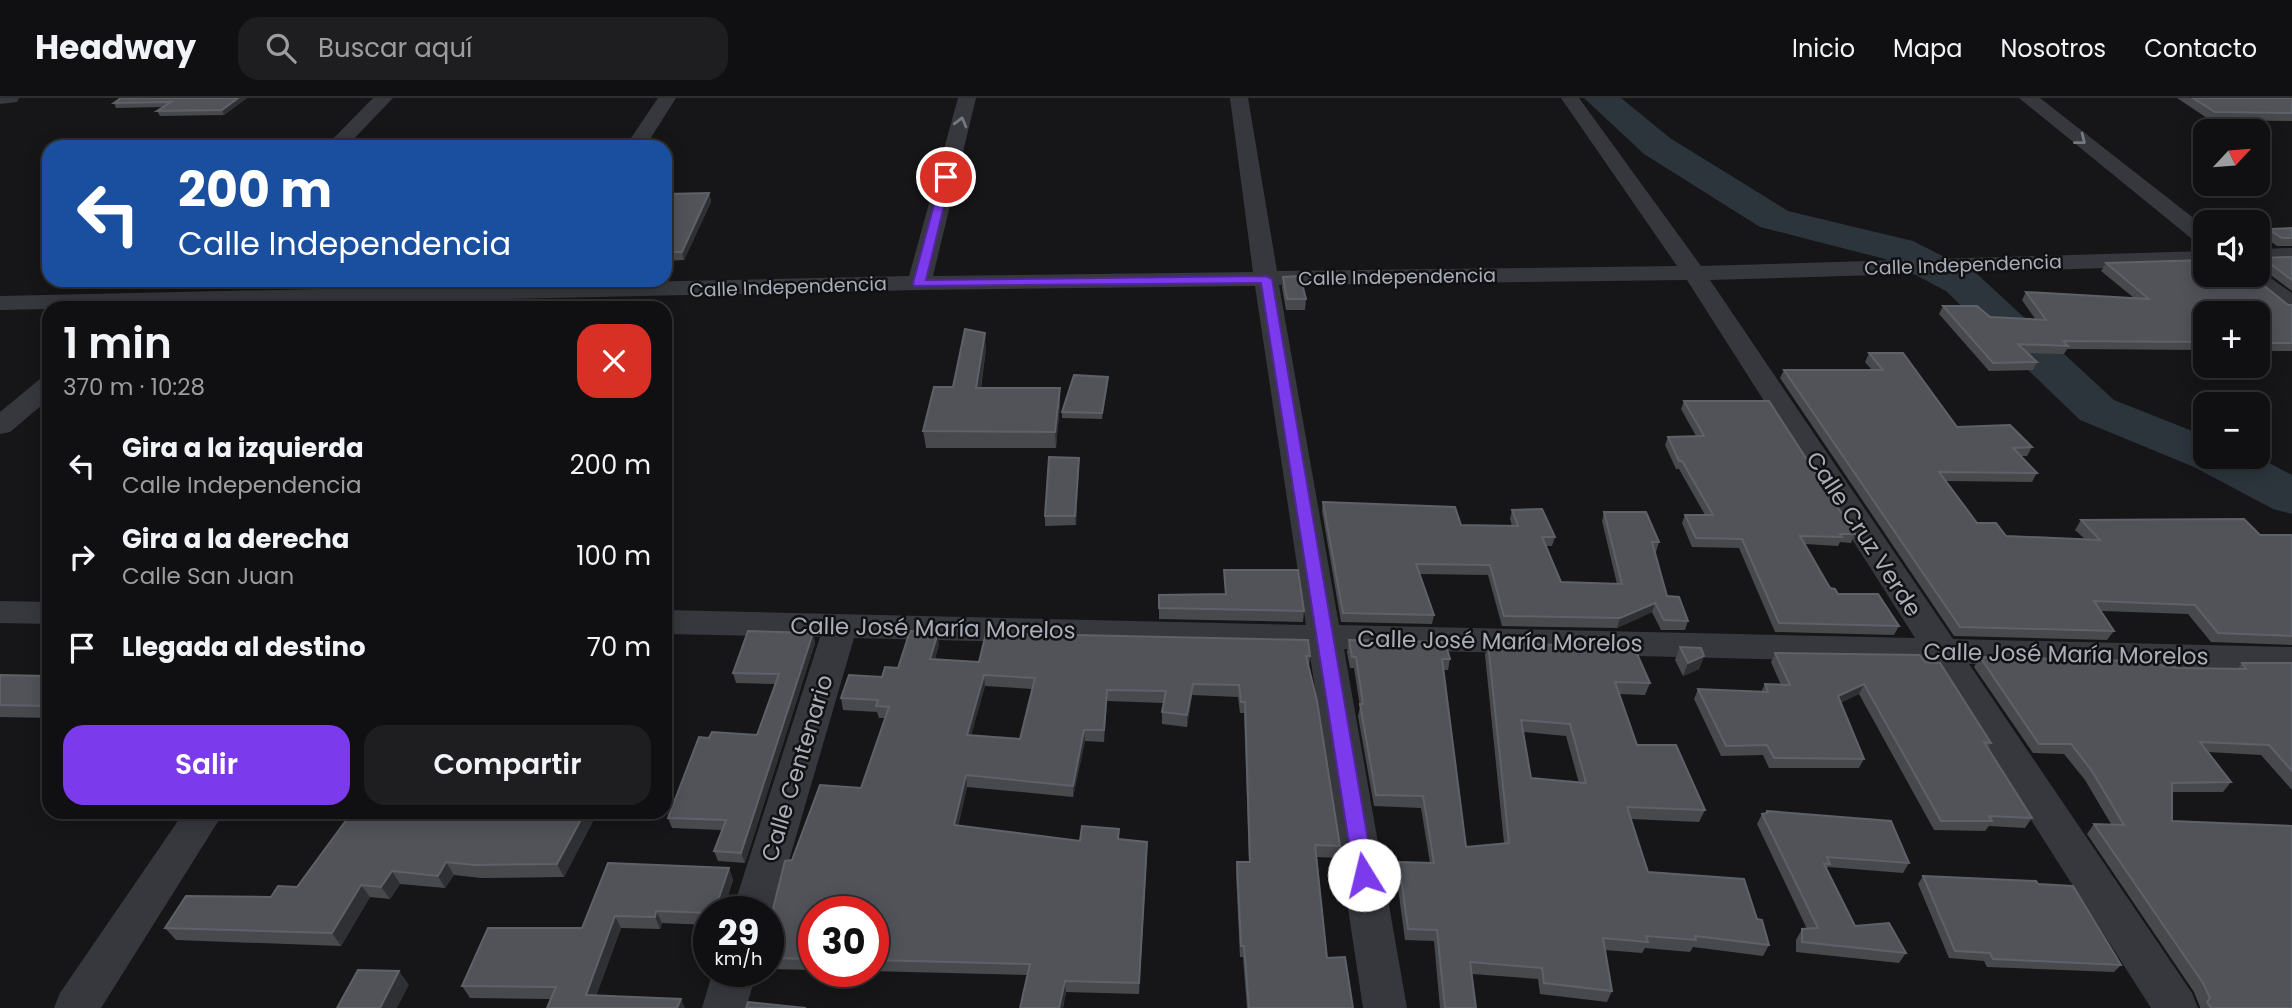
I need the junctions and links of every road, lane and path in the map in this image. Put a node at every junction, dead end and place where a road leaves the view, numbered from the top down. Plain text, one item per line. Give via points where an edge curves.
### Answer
1 (0, 98) edge
2 (10, 98) edge
3 (384, 98) edge
4 (667, 98) edge
5 (967, 98) edge
6 (1240, 98) edge
7 (1570, 98) edge
8 (2028, 98) edge
9 (342, 140) edge
10 (640, 140) edge
11 (2193, 229) edge
12 (2292, 255) edge
13 (2270, 256) edge
14 (2193, 258) edge
15 (1694, 273) junction
16 (1266, 279) junction
17 (919, 283) junction
18 (171, 287) edge
19 (2268, 287) edge
20 (541, 294) edge
21 (154, 301) edge
22 (267, 301) edge
23 (0, 303) edge
24 (42, 303) edge
25 (2292, 305) edge
26 (42, 391) edge
27 (0, 426) edge
28 (0, 612) edge
29 (42, 612) edge
30 (672, 622) edge
31 (841, 625) junction
32 (1326, 637) junction
33 (1940, 651) junction
34 (2292, 659) edge
35 (200, 819) edge
36 (758, 896) edge
37 (730, 987) edge
38 (76, 1008) edge
39 (724, 1008) edge
40 (1385, 1008) edge
41 (2176, 1008) edge

1 - 2 street
3 - 9 street
4 - 10 street
17 -> 5 street
6 - 16 street
7 - 15 street, Calle Cruz Verde
8 -> 11 street
12 - 13 street
14 - 15 street, Calle Independencia
15 - 16 street, Calle Independencia
15 - 33 street, Calle Cruz Verde
16 - 17 street, Calle Independencia
16 - 32 street
17 - 20 street, Calle Independencia
18 - 21 street
19 - 25 street
20 - 22 street, Calle Independencia
23 - 24 street, Calle Independencia
26 - 27 street
28 - 29 street
30 - 31 street, Calle José María Morelos
31 - 32 street, Calle José María Morelos
31 - 36 street, Calle Centenario
32 - 33 street, Calle José María Morelos
32 - 40 street
33 - 34 street, Calle José María Morelos
33 - 41 street, Calle Cruz Verde
35 - 38 street
37 - 39 street

